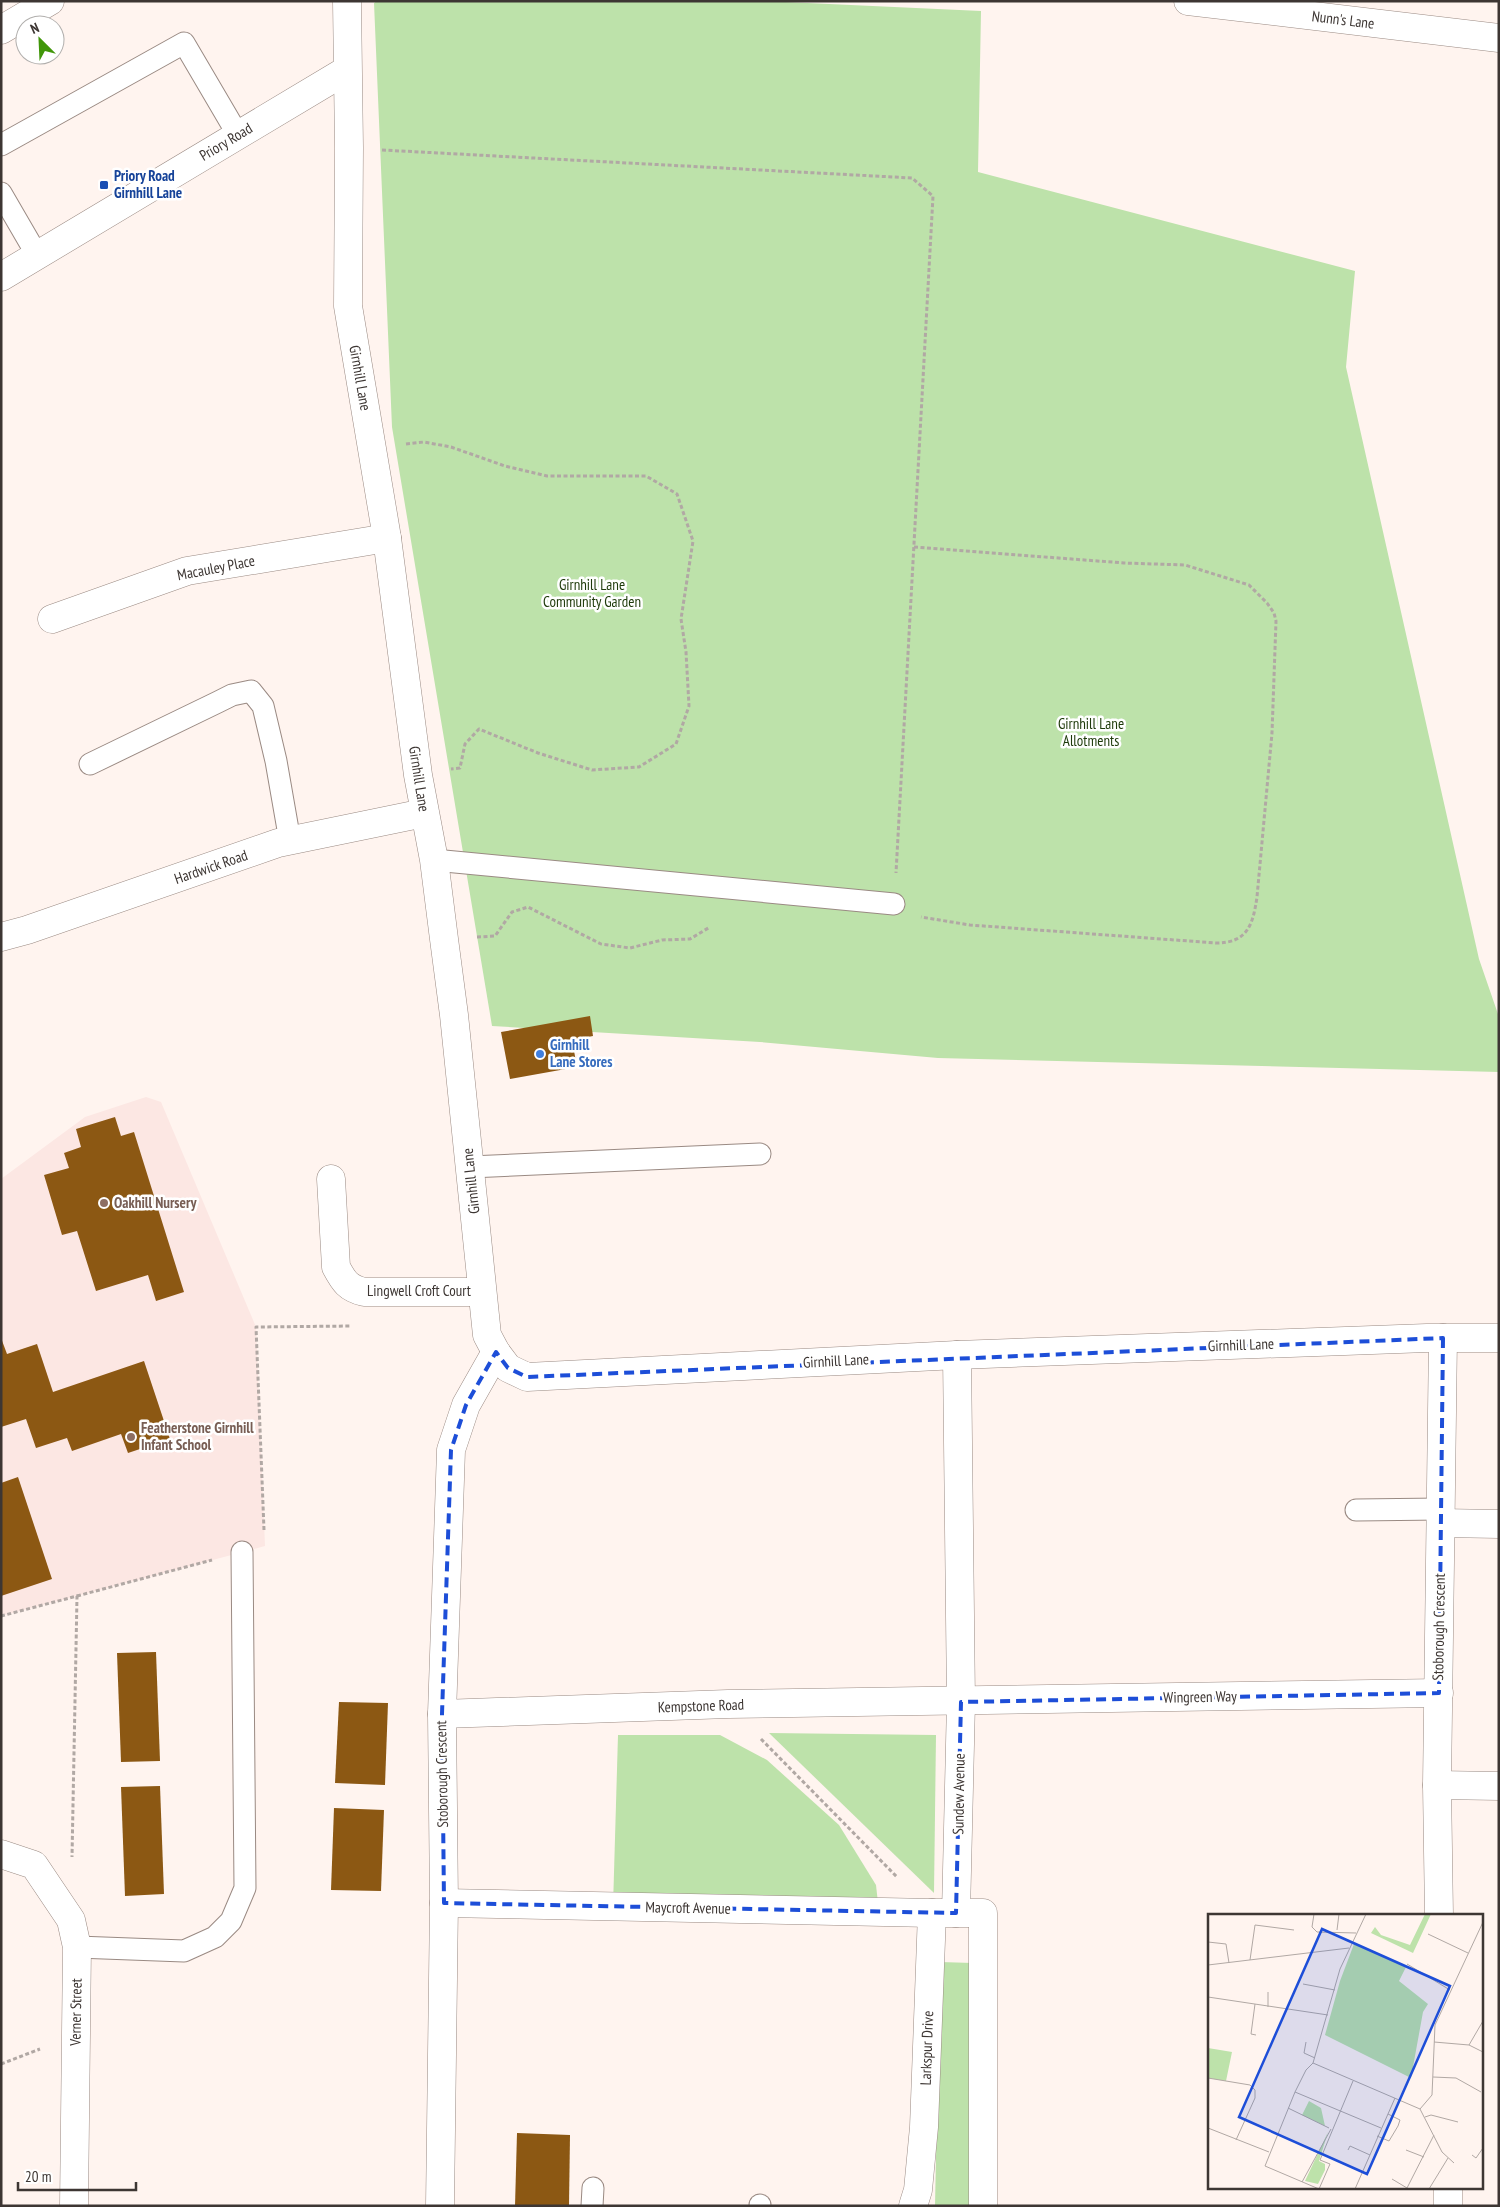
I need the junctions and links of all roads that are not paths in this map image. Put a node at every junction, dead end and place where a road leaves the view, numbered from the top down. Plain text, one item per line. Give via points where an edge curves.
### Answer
1 (50, 1) edge
2 (347, 1) edge
3 (1188, 1) edge
4 (1291, 7) edge
5 (1, 30) edge
6 (1499, 38) edge
7 (347, 70) junction
8 (238, 135) junction
9 (1, 145) edge
10 (1, 193) edge
11 (38, 255) junction
12 (1, 277) edge
13 (387, 538) junction
14 (52, 619) dead end
15 (90, 764) dead end
16 (424, 813) junction
17 (290, 841) junction
18 (434, 860) junction
19 (894, 904) road end
20 (1, 937) edge
21 (760, 1154) dead end
22 (470, 1167) junction
23 (331, 1179) dead end
24 (482, 1292) junction
25 (1443, 1338) junction
26 (1499, 1338) edge
27 (496, 1352) junction
28 (957, 1356) junction
29 (1356, 1510) dead end
30 (1441, 1516) junction
31 (1499, 1524) edge
32 (242, 1552) road end
33 (1439, 1693) junction
34 (960, 1702) junction
35 (442, 1714) junction
36 (1437, 1785) junction
37 (1499, 1786) edge
38 (1, 1854) edge
39 (444, 1903) junction
40 (944, 1913) junction
41 (1439, 1914) edge
42 (77, 1947) junction
43 (1448, 2190) edge
44 (74, 2206) edge
45 (440, 2206) edge
46 (913, 2206) edge
47 (983, 2206) edge
48 (1448, 2206) edge

1 - 5 street
2 - 7 street, Girnhill Lane
3 - 4 street, Nunn's Lane
4 - 6 street, Nunn's Lane
7 - 8 street, Priory Road
7 - 13 street, Girnhill Lane via 348,306
8 - 9 lane via 184,43
8 - 11 street, Priory Road
10 - 11 lane
11 - 12 street, Priory Road
13 - 14 street, Macauley Place via 187,571
13 - 16 street, Girnhill Lane
15 - 17 lane via 232,695 250,691 263,706
16 - 17 street, Hardwick Road
16 - 18 street, Girnhill Lane
17 - 20 street, Hardwick Road
18 - 19 lane
18 - 22 street, Girnhill Lane
21 - 22 lane
22 - 24 street, Girnhill Lane
23 - 24 street, Lingwell Croft Court via 336,1267 352,1289 364,1292
24 - 27 street, Girnhill Lane via 487,1335
25 - 26 street, Girnhill Lane
25 - 28 street, Girnhill Lane
25 - 30 street, Stoborough Crescent
27 - 28 street, Girnhill Lane via 508,1368 527,1377
27 - 35 street, Stoborough Crescent via 466,1405 451,1450
28 - 34 street, Sundew Avenue
29 - 30 lane
30 - 31 street
30 - 33 street, Stoborough Crescent
32 - 42 lane via 246,1888 231,1921 215,1937 184,1951
33 - 34 street, Wingreen Way
33 - 36 street, Stoborough Crescent
34 - 35 street, Kempstone Road via 728,1704
34 - 40 street, Sundew Avenue
35 - 39 street, Stoborough Crescent
36 - 37 street
36 - 41 street, Stoborough Crescent
38 - 42 street, Verner Street via 34,1865 71,1920
39 - 40 street, Maycroft Avenue
39 - 45 street, Stoborough Crescent
40 - 46 street, Larkspur Drive via 918,2190
40 - 47 street via 983,1912
42 - 44 street, Verner Street
43 - 48 street

